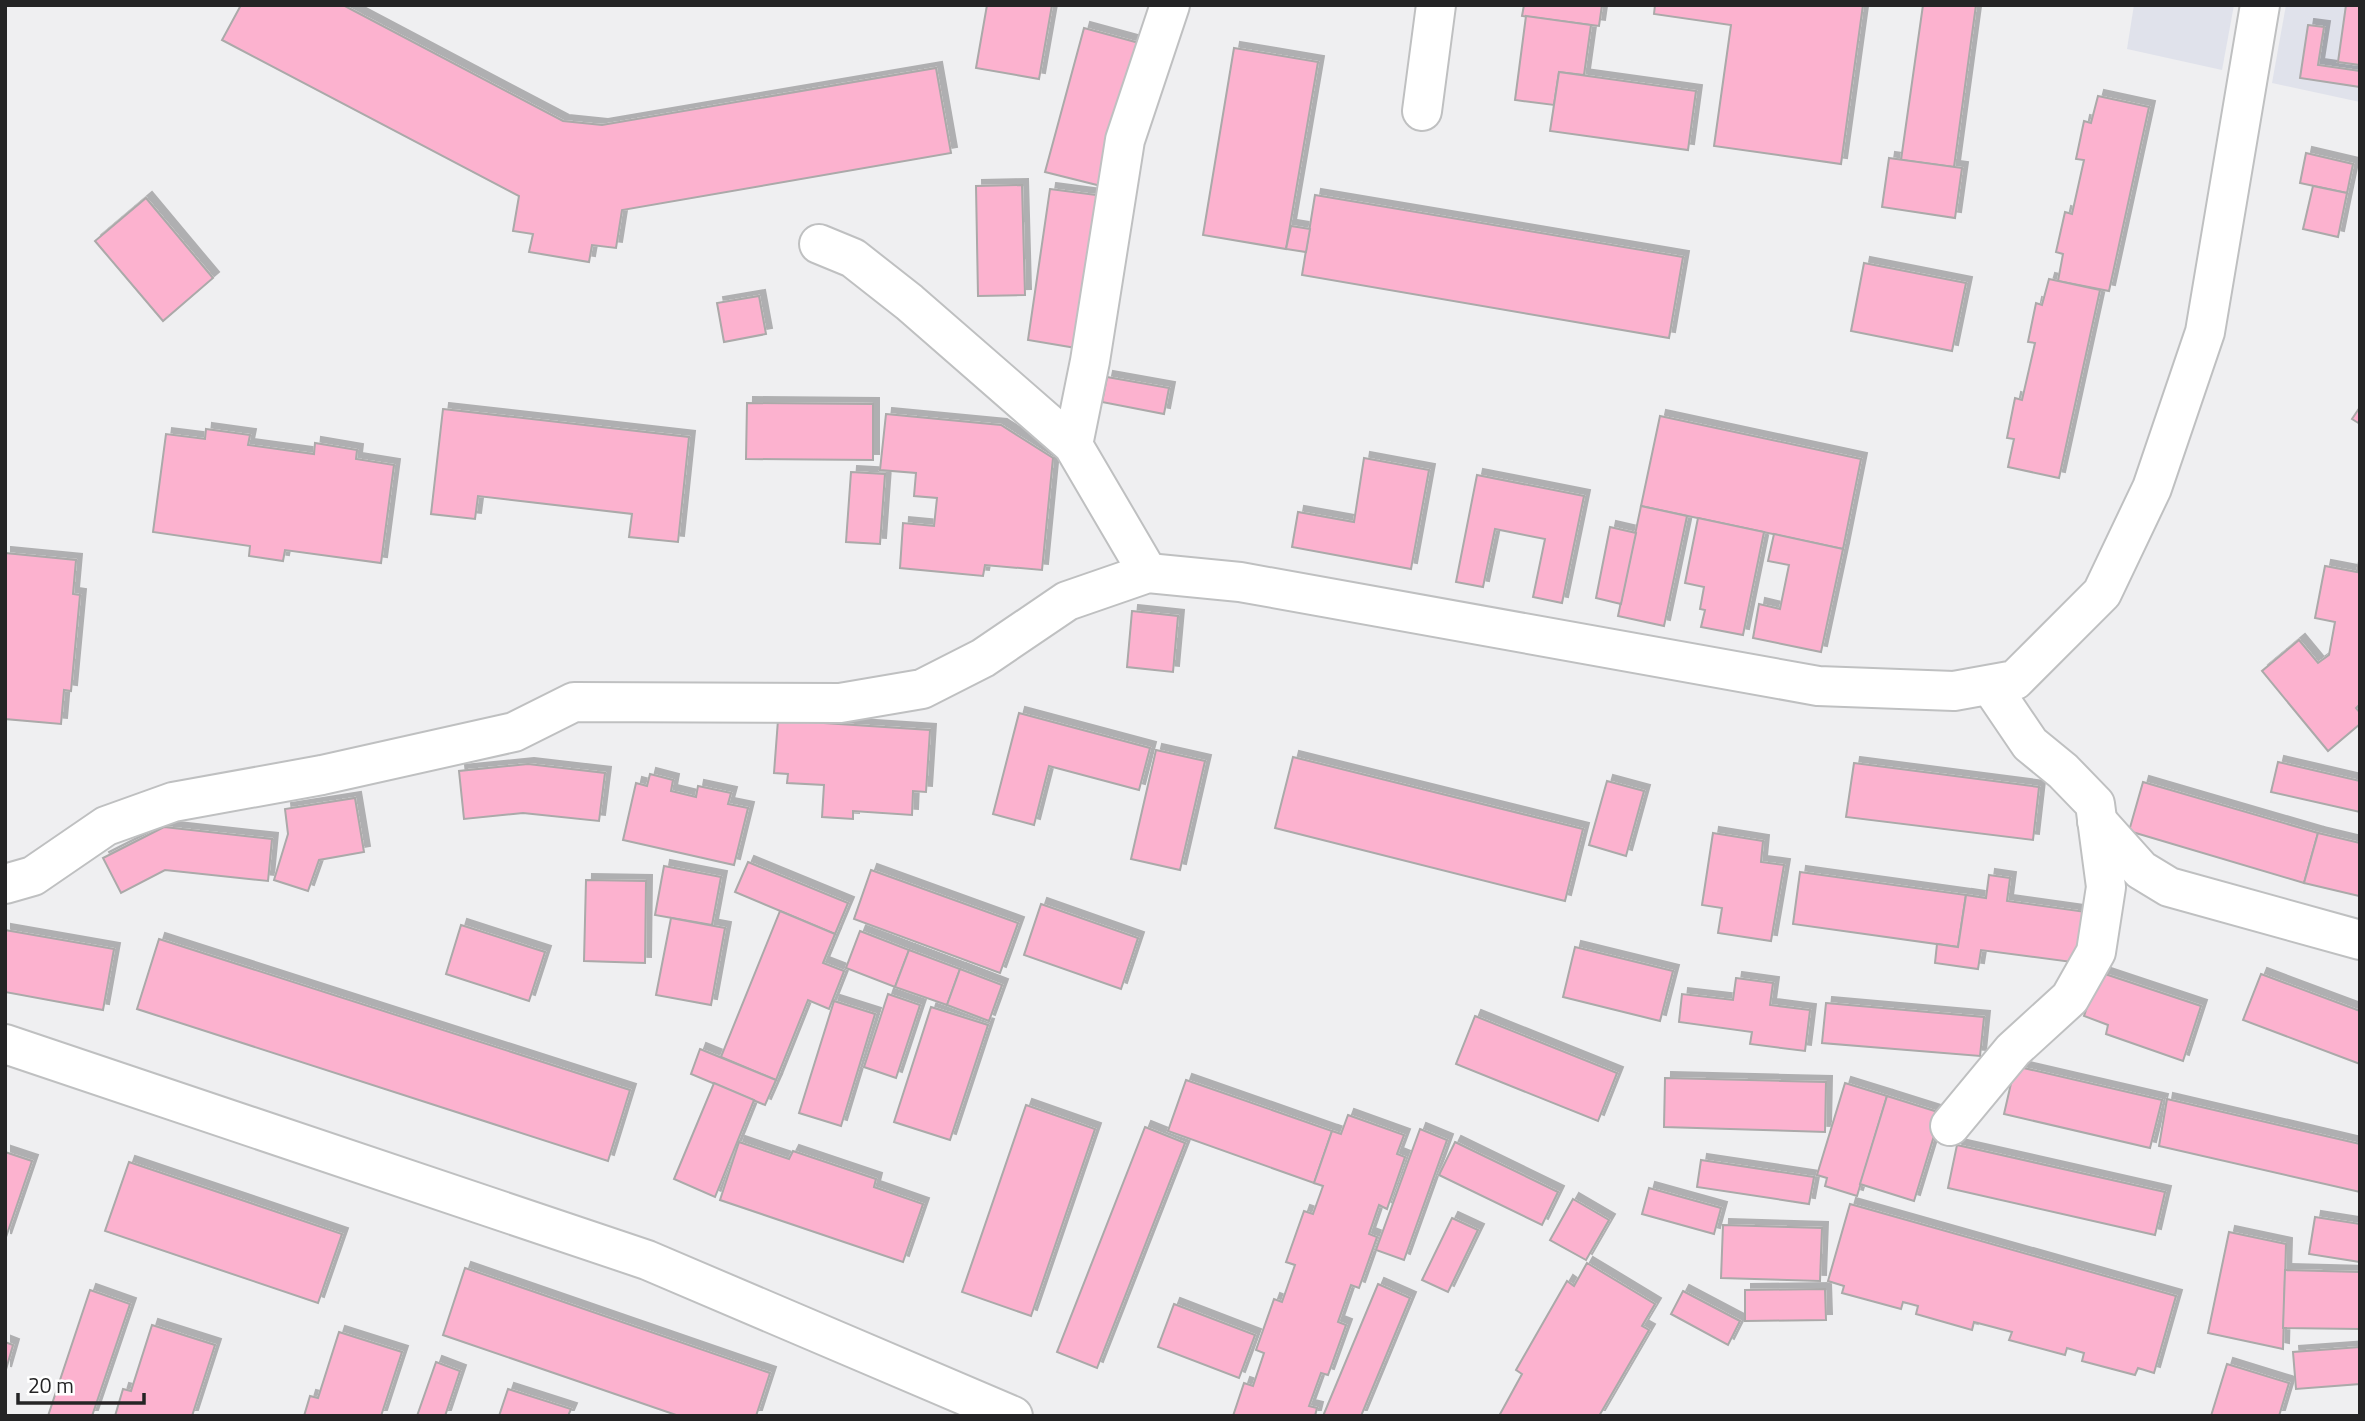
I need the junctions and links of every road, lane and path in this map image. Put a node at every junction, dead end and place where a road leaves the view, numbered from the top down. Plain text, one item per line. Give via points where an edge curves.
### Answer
1 (1170, 5) edge
2 (1436, 5) edge
3 (2260, 5) edge
4 (1422, 111) dead end
5 (819, 244) dead end
6 (1073, 445) junction
7 (1148, 573) junction
8 (1990, 685) junction
9 (2097, 821) junction
10 (5, 884) edge
11 (2360, 940) edge
12 (5, 1044) edge
13 (1950, 1126) dead end
14 (1013, 1416) edge

1 - 6 street via 1125,140
2 - 4 street
3 - 8 street via 2205,332 2152,488 2102,593 2015,680
5 - 6 street via 853,258 872,272
6 - 7 street
7 - 8 street via 1240,582 1818,686 1954,691
7 - 10 street via 1067,601 983,658 922,689 840,703 574,702 514,733 173,802 106,826 33,876
8 - 9 street via 2030,744 2095,804
9 - 11 street via 2141,870 2169,887
9 - 13 street via 2106,887 2096,952 2070,998 2013,1050
12 - 14 street via 647,1260

